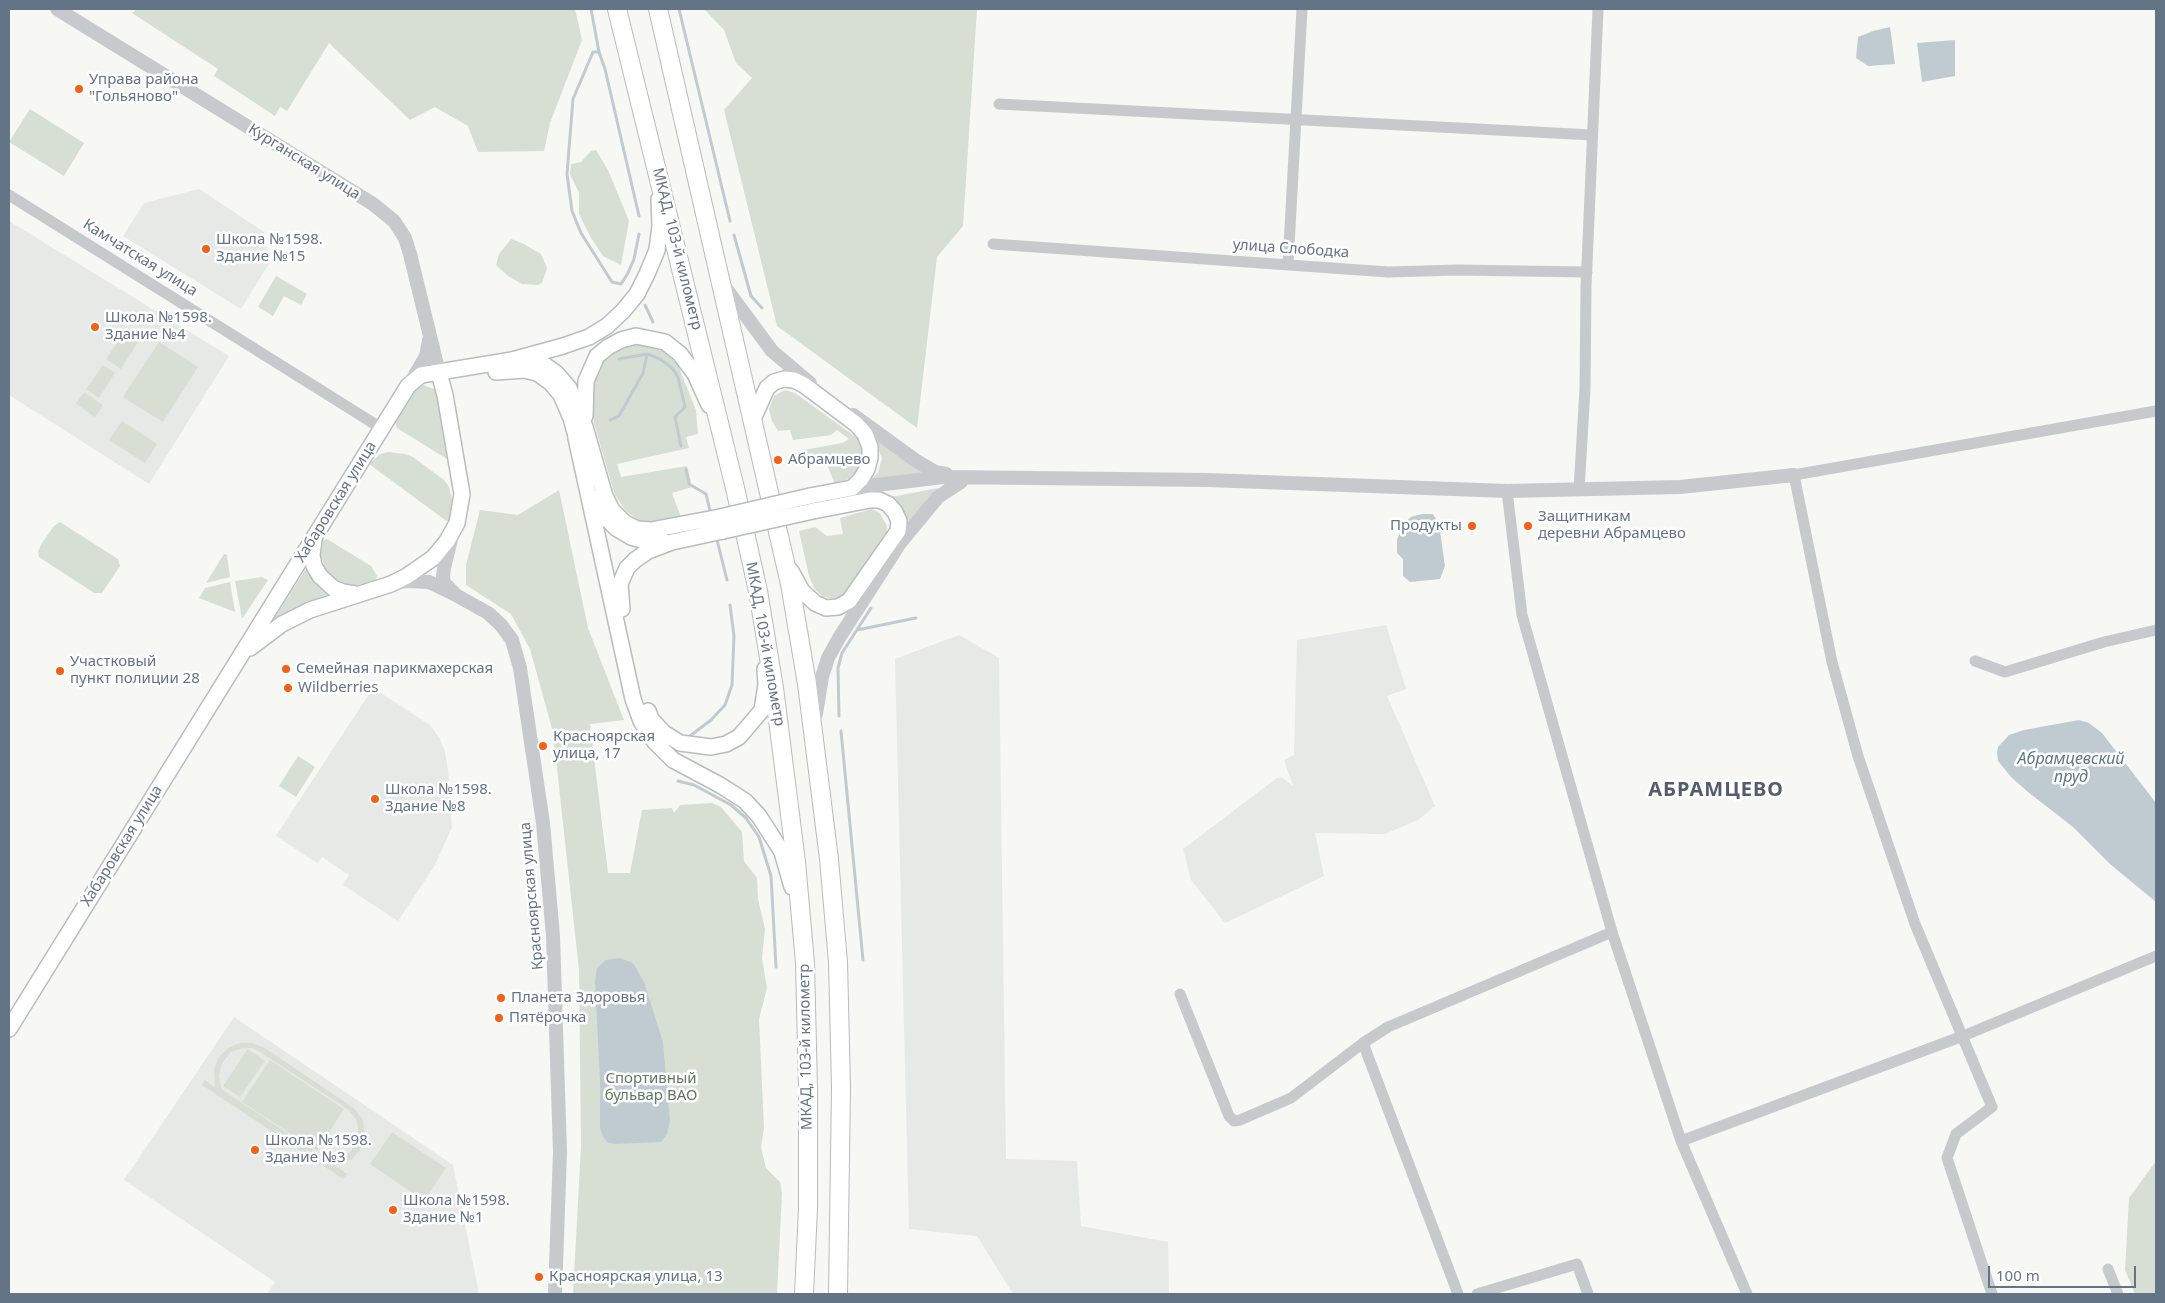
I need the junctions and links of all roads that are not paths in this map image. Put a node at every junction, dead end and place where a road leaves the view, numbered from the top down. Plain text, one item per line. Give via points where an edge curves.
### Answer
1 (57, 9) edge
2 (617, 9) edge
3 (658, 9) edge
4 (1302, 9) edge
5 (1598, 9) edge
6 (999, 104) dead end
7 (1296, 120) junction
8 (645, 121) junction
9 (1592, 135) junction
10 (9, 195) edge
11 (993, 244) dead end
12 (1288, 264) junction
13 (1587, 272) junction
14 (721, 282) junction
15 (430, 337) junction
16 (512, 360) junction
17 (439, 373) junction
18 (408, 386) junction
19 (445, 395) junction
20 (2156, 411) edge
21 (753, 419) junction
22 (382, 428) junction
23 (581, 433) junction
24 (1794, 474) junction
25 (960, 480) junction
26 (735, 488) junction
27 (1579, 490) junction
28 (1507, 492) junction
29 (854, 496) junction
30 (722, 524) junction
31 (453, 531) junction
32 (316, 534) junction
33 (672, 542) junction
34 (781, 544) junction
35 (391, 584) junction
36 (758, 591) junction
37 (362, 593) junction
38 (454, 594) junction
39 (2156, 630) edge
40 (1975, 660) dead end
41 (235, 664) junction
42 (814, 735) junction
43 (1612, 932) junction
44 (2156, 956) edge
45 (805, 964) junction
46 (1180, 994) dead end
47 (9, 1029) edge
48 (1963, 1036) junction
49 (1363, 1043) junction
50 (1681, 1141) junction
51 (2108, 1270) dead end
52 (555, 1294) edge
53 (804, 1294) edge
54 (838, 1294) edge
55 (1458, 1294) edge
56 (1477, 1294) edge
57 (1588, 1294) edge
58 (1747, 1294) edge
59 (1992, 1294) edge
60 (2118, 1294) edge

1 - 15 street, Курганская улица via 394,221 405,238
2 - 8 highway, МКАД, 103-й километр
3 - 14 highway
4 - 7 street
5 - 9 street
6 - 7 street
7 - 9 street
7 - 12 street
8 - 16 main road via 659,192 660,226 657,250 637,294 607,326 589,337
8 - 26 highway, МКАД, 103-й километр
9 - 13 street
10 - 22 street, Камчатская улица
11 - 12 street, улица Слободка
12 - 13 street, улица Слободка via 1388,272
13 - 27 street
14 - 21 highway
14 - 25 street via 772,352 794,372 915,460 934,472
15 - 17 street, Курганская улица
15 - 18 street, Хабаровская улица via 426,356
16 - 17 main road
16 - 23 main road via 528,359 542,363 556,373 572,394
17 - 18 main road via 421,375
17 - 19 main road, Курганская улица
18 - 22 main road, Хабаровская улица
19 - 23 main road via 453,381 468,374 524,370 537,373 561,396
19 - 31 main road, Хабаровская улица via 462,494 460,514
20 - 24 street
21 - 29 main road via 762,396 774,382 784,379 804,385 856,424 870,447 867,469
21 - 34 highway
22 - 32 main road, Хабаровская улица
23 - 26 main road via 586,380 597,356 621,340 636,336 665,342 680,354 695,374 708,402
23 - 30 main road via 605,496 612,510 625,523 637,529 652,530
23 - 33 main road via 593,498 604,515 631,537
23 - 45 main road via 633,700 641,721 673,760 720,784 744,801 772,834 790,875
24 - 27 street via 1680,487
24 - 48 street via 1832,662 1858,756 1915,924
25 - 28 street via 1199,480
25 - 29 street
25 - 42 street via 938,497 900,543 839,638 822,677
26 - 36 highway, МКАД, 103-й километр
27 - 28 street
28 - 43 street via 1522,615
29 - 30 main road, bridge via 814,511
29 - 30 main road, bridge via 810,496
29 - 34 main road via 888,504 899,521 898,531 849,600 838,607 826,608 815,603 793,578
30 - 33 main road
31 - 35 main road, Хабаровская улица via 433,558
31 - 38 street via 443,577
32 - 37 main road via 312,555 320,576 333,588
32 - 41 main road, Хабаровская улица
33 - 36 main road via 648,551 628,568 620,584 620,600 642,697 651,719 680,743 711,747 726,744 739,737 762,710 766,685
34 - 42 highway
35 - 37 main road, Хабаровская улица
35 - 38 street, Красноярская улица via 429,582
36 - 45 highway, МКАД, 103-й километр via 786,774
37 - 41 main road, Хабаровская улица via 310,610 282,624 253,645
38 - 52 street, Красноярская улица via 488,613 512,640 528,715 549,880 556,988 560,1152
39 - 40 street via 2005,672
41 - 47 main road, Хабаровская улица
42 - 54 highway via 838,962 841,1088
43 - 49 street via 1401,1021
43 - 50 street
44 - 48 street
45 - 53 highway, МКАД, 103-й километр via 808,1208
46 - 49 street via 1229,1116 1234,1121 1291,1098
48 - 50 street
48 - 59 street via 1992,1107 1956,1134 1947,1158
49 - 55 street
50 - 58 street
51 - 60 street
56 - 57 street via 1578,1264

